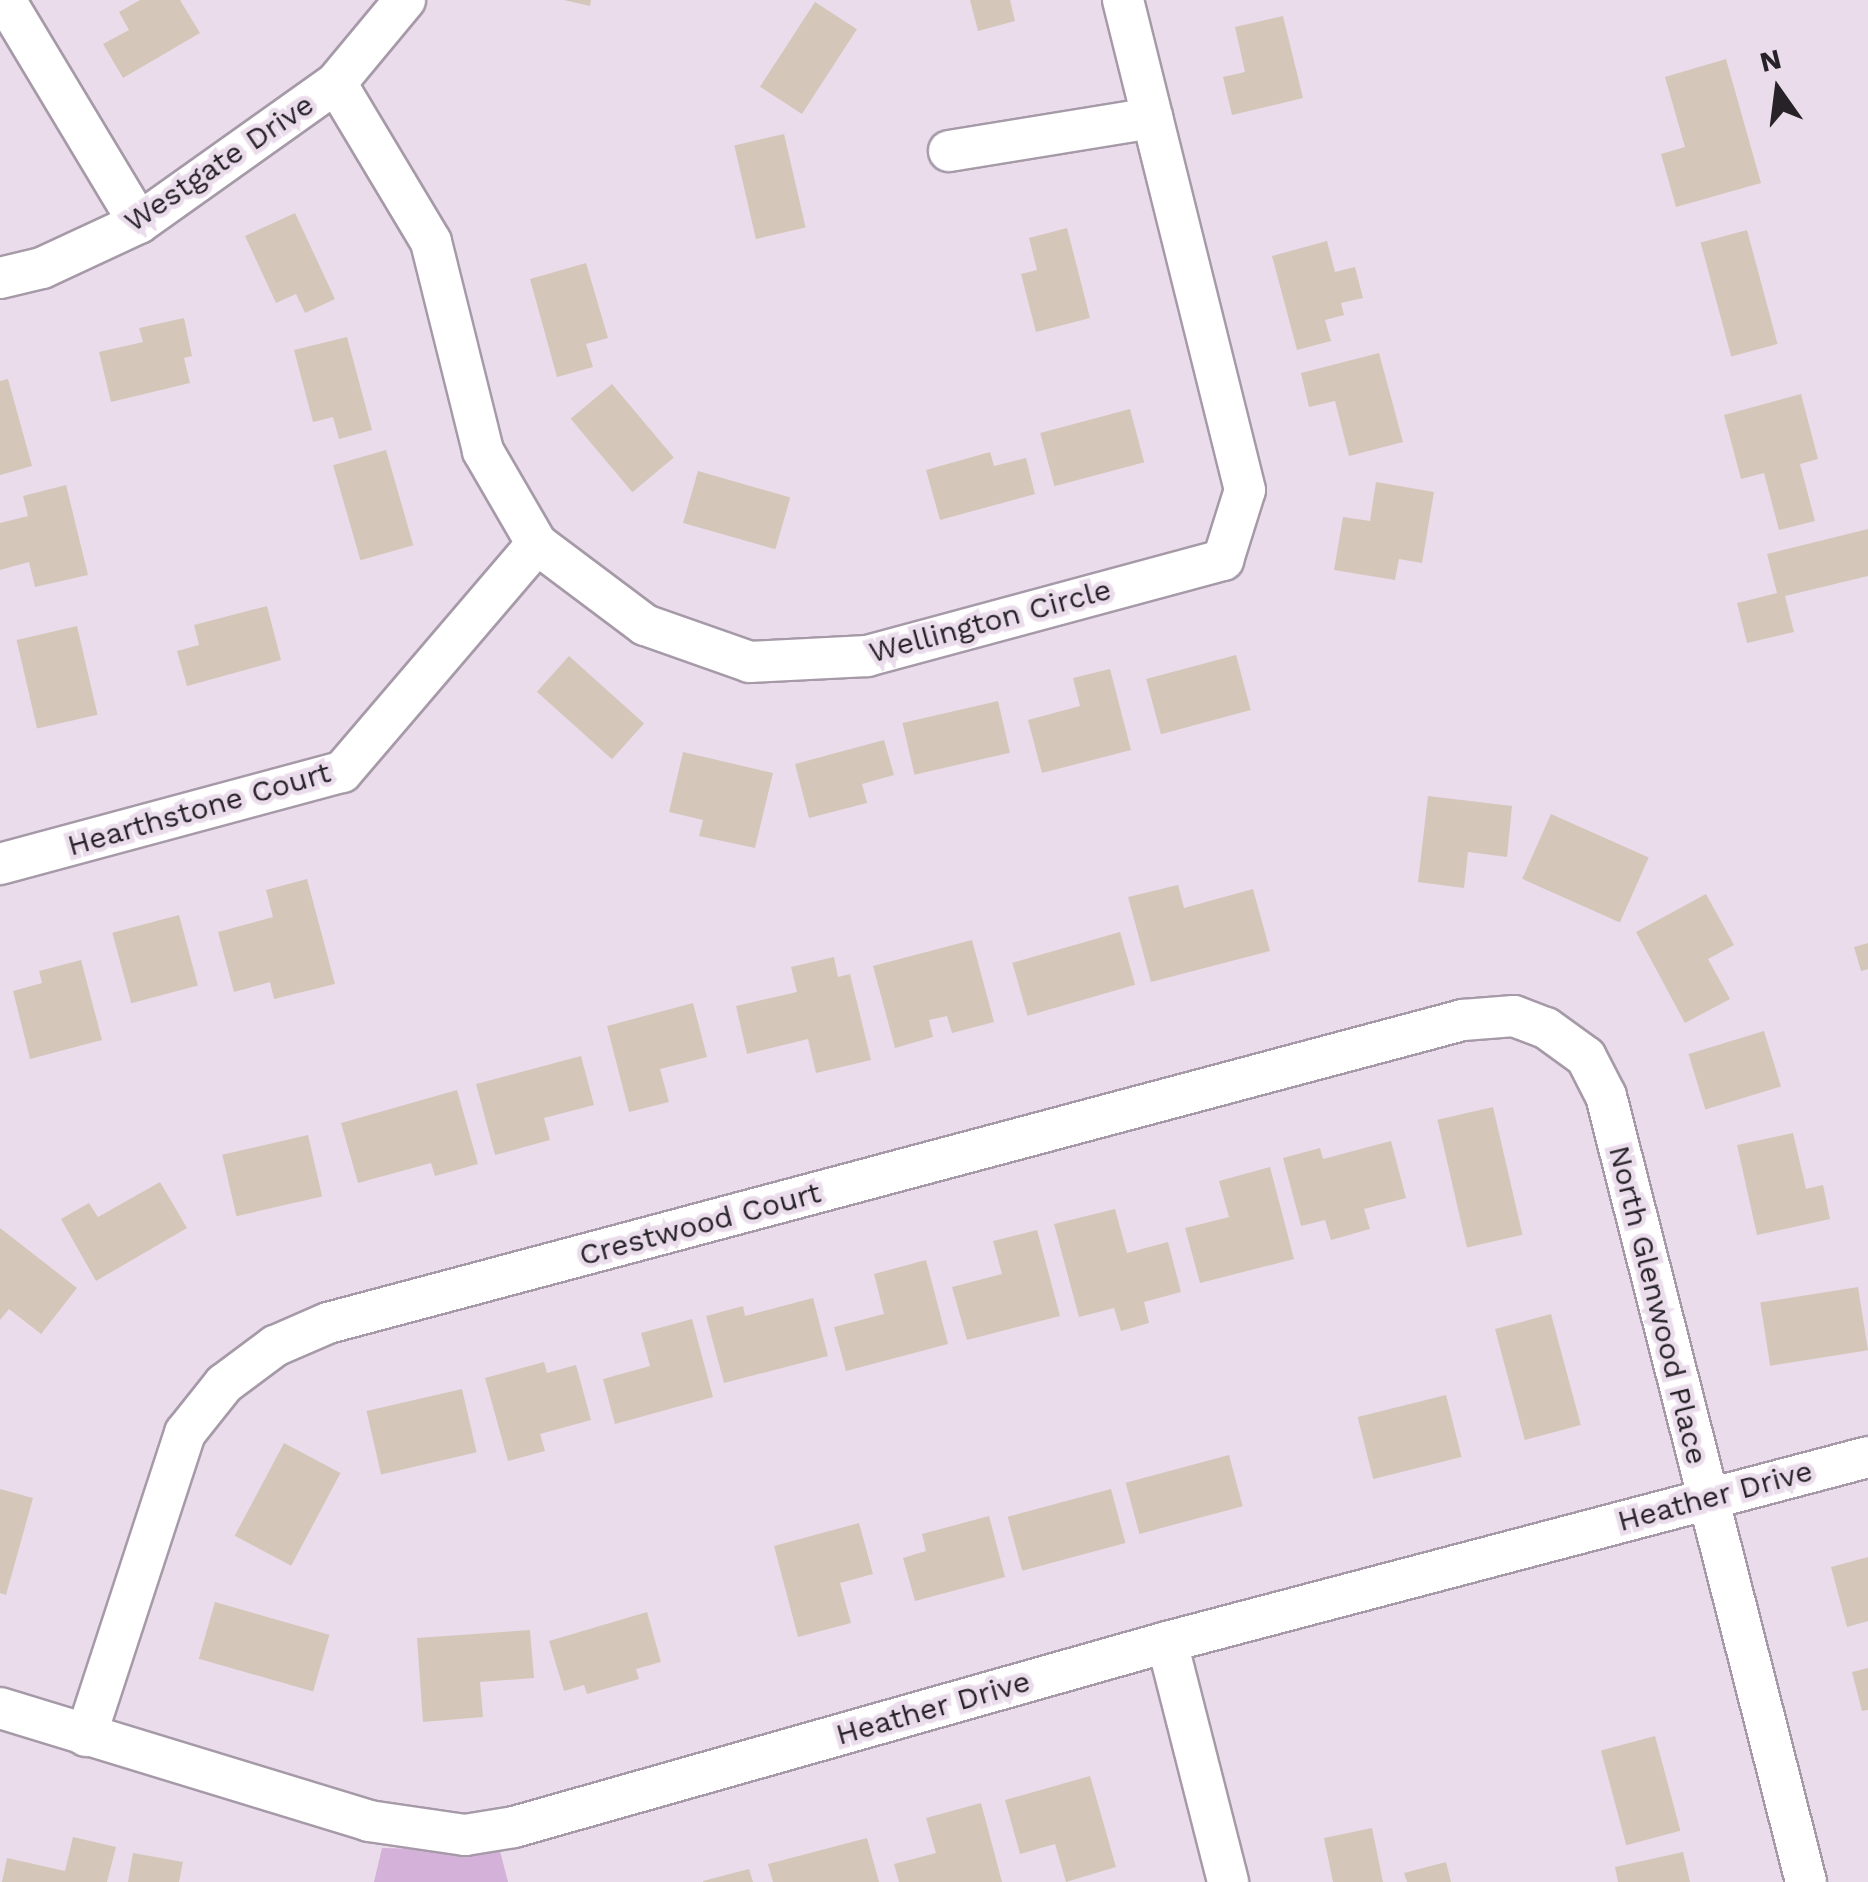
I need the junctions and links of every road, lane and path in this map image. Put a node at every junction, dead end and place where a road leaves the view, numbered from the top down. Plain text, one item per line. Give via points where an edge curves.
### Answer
1 (5, 0) edge
2 (405, 0) edge
3 (1123, 0) edge
4 (336, 84) junction
5 (1152, 118) junction
6 (949, 151) dead end
7 (138, 223) junction
8 (0, 278) edge
9 (536, 544) junction
10 (0, 864) edge
11 (1556, 1034) joint
12 (1868, 1456) edge
13 (1706, 1498) junction
14 (1167, 1642) junction
15 (0, 1708) edge
16 (86, 1736) junction
17 (1228, 1882) edge
18 (1806, 1882) edge

1 - 7 street
2 - 4 street, Westgate Drive
3 - 5 street, Wellington Circle
4 - 7 street, Westgate Drive
4 - 9 street, Wellington Circle via 431,242 483,451
5 - 6 street
5 - 9 street, Wellington Circle via 1245,490 1223,560 867,656 750,662 645,624
7 - 8 street, Westgate Drive via 42,268
9 - 10 street, Hearthstone Court via 342,772
11 - 13 street, North Glenwood Place via 1586,1057 1606,1096
11 - 16 street, Crestwood Court via 1514,1016 1464,1020 328,1323 275,1346 224,1384 185,1434
12 - 13 street, Heather Drive
13 - 14 street, Heather Drive
13 - 18 street, North Glenwood Place
14 - 16 street, Heather Drive via 514,1827 466,1834 369,1821
14 - 17 street
15 - 16 street, Heather Drive

